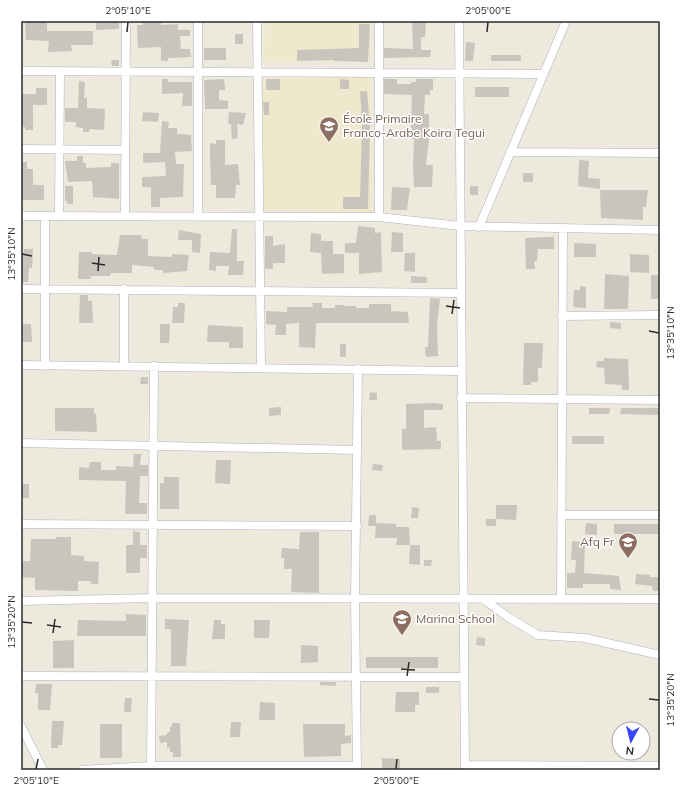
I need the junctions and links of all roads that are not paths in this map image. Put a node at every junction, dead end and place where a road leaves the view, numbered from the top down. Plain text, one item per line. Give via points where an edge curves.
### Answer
1 (126, 21) edge
2 (198, 21) edge
3 (257, 21) edge
4 (379, 21) edge
5 (459, 21) edge
6 (566, 21) edge
7 (21, 71) edge
8 (60, 71) junction
9 (126, 72) junction
10 (198, 72) junction
11 (257, 73) junction
12 (379, 74) junction
13 (543, 74) junction
14 (459, 75) junction
15 (21, 149) edge
16 (59, 149) junction
17 (126, 150) junction
18 (510, 152) junction
19 (660, 153) edge
20 (21, 216) edge
21 (45, 216) junction
22 (59, 216) junction
23 (125, 216) junction
24 (198, 216) junction
25 (259, 216) junction
26 (379, 217) junction
27 (460, 226) junction
28 (479, 227) junction
29 (563, 228) junction
30 (660, 230) edge
31 (21, 289) edge
32 (45, 289) junction
33 (124, 290) junction
34 (260, 291) junction
35 (460, 293) junction
36 (660, 315) edge
37 (562, 316) junction
38 (21, 365) edge
39 (45, 366) junction
40 (124, 366) junction
41 (154, 366) junction
42 (261, 368) junction
43 (358, 369) junction
44 (460, 371) junction
45 (461, 398) junction
46 (562, 399) junction
47 (660, 400) edge
48 (21, 443) edge
49 (153, 446) junction
50 (357, 450) junction
51 (561, 515) junction
52 (660, 515) edge
53 (21, 524) edge
54 (153, 525) junction
55 (357, 526) junction
56 (152, 598) junction
57 (560, 598) junction
58 (660, 598) edge
59 (355, 599) junction
60 (463, 599) junction
61 (483, 599) junction
62 (21, 601) edge
63 (660, 654) edge
64 (21, 676) edge
65 (152, 676) junction
66 (356, 677) junction
67 (464, 677) junction
68 (21, 726) edge
69 (660, 766) edge
70 (465, 767) edge
71 (151, 768) edge
72 (239, 768) edge
73 (357, 768) edge
74 (43, 770) edge
75 (82, 770) edge

1 - 9 street
2 - 10 street
3 - 11 street
4 - 12 street
5 - 14 street
6 - 13 street
7 - 8 street
8 - 9 street
8 - 16 street
9 - 10 street
9 - 17 street
10 - 11 street
10 - 24 street
11 - 12 street
11 - 25 street
12 - 14 street
12 - 26 street
13 - 14 street
13 - 18 street
14 - 27 street
15 - 16 street
16 - 17 street
16 - 22 street
17 - 23 street
18 - 19 street
18 - 28 street
20 - 21 street
21 - 22 street
21 - 32 street
22 - 23 street
23 - 24 street
24 - 25 street
25 - 26 street
25 - 34 street
26 - 27 street
27 - 28 street
27 - 35 street
28 - 29 street
29 - 30 street
29 - 37 street
31 - 32 street
32 - 33 street
32 - 39 street
33 - 34 street
33 - 40 street
34 - 35 street
34 - 42 street
35 - 44 street
36 - 37 street
37 - 46 street
38 - 39 street
39 - 40 street
40 - 41 street
41 - 42 street
41 - 49 street
42 - 43 street
43 - 44 street
43 - 50 street
44 - 45 street
45 - 46 street
45 - 60 street
46 - 47 street
46 - 51 street
48 - 49 street
49 - 50 street
49 - 54 street
50 - 55 street
51 - 52 street
51 - 57 street
53 - 54 street
54 - 55 street
54 - 56 street
55 - 59 street
56 - 59 street
56 - 62 street
56 - 65 street
57 - 58 street
57 - 61 street
59 - 60 street
59 - 66 street
60 - 61 street
60 - 67 street
61 - 63 street via 538,636 586,638
64 - 65 street
65 - 66 street
65 - 71 street
66 - 67 street
66 - 73 street
67 - 70 street
68 - 74 street
69 - 70 street
71 - 72 street
71 - 75 street
72 - 73 street

